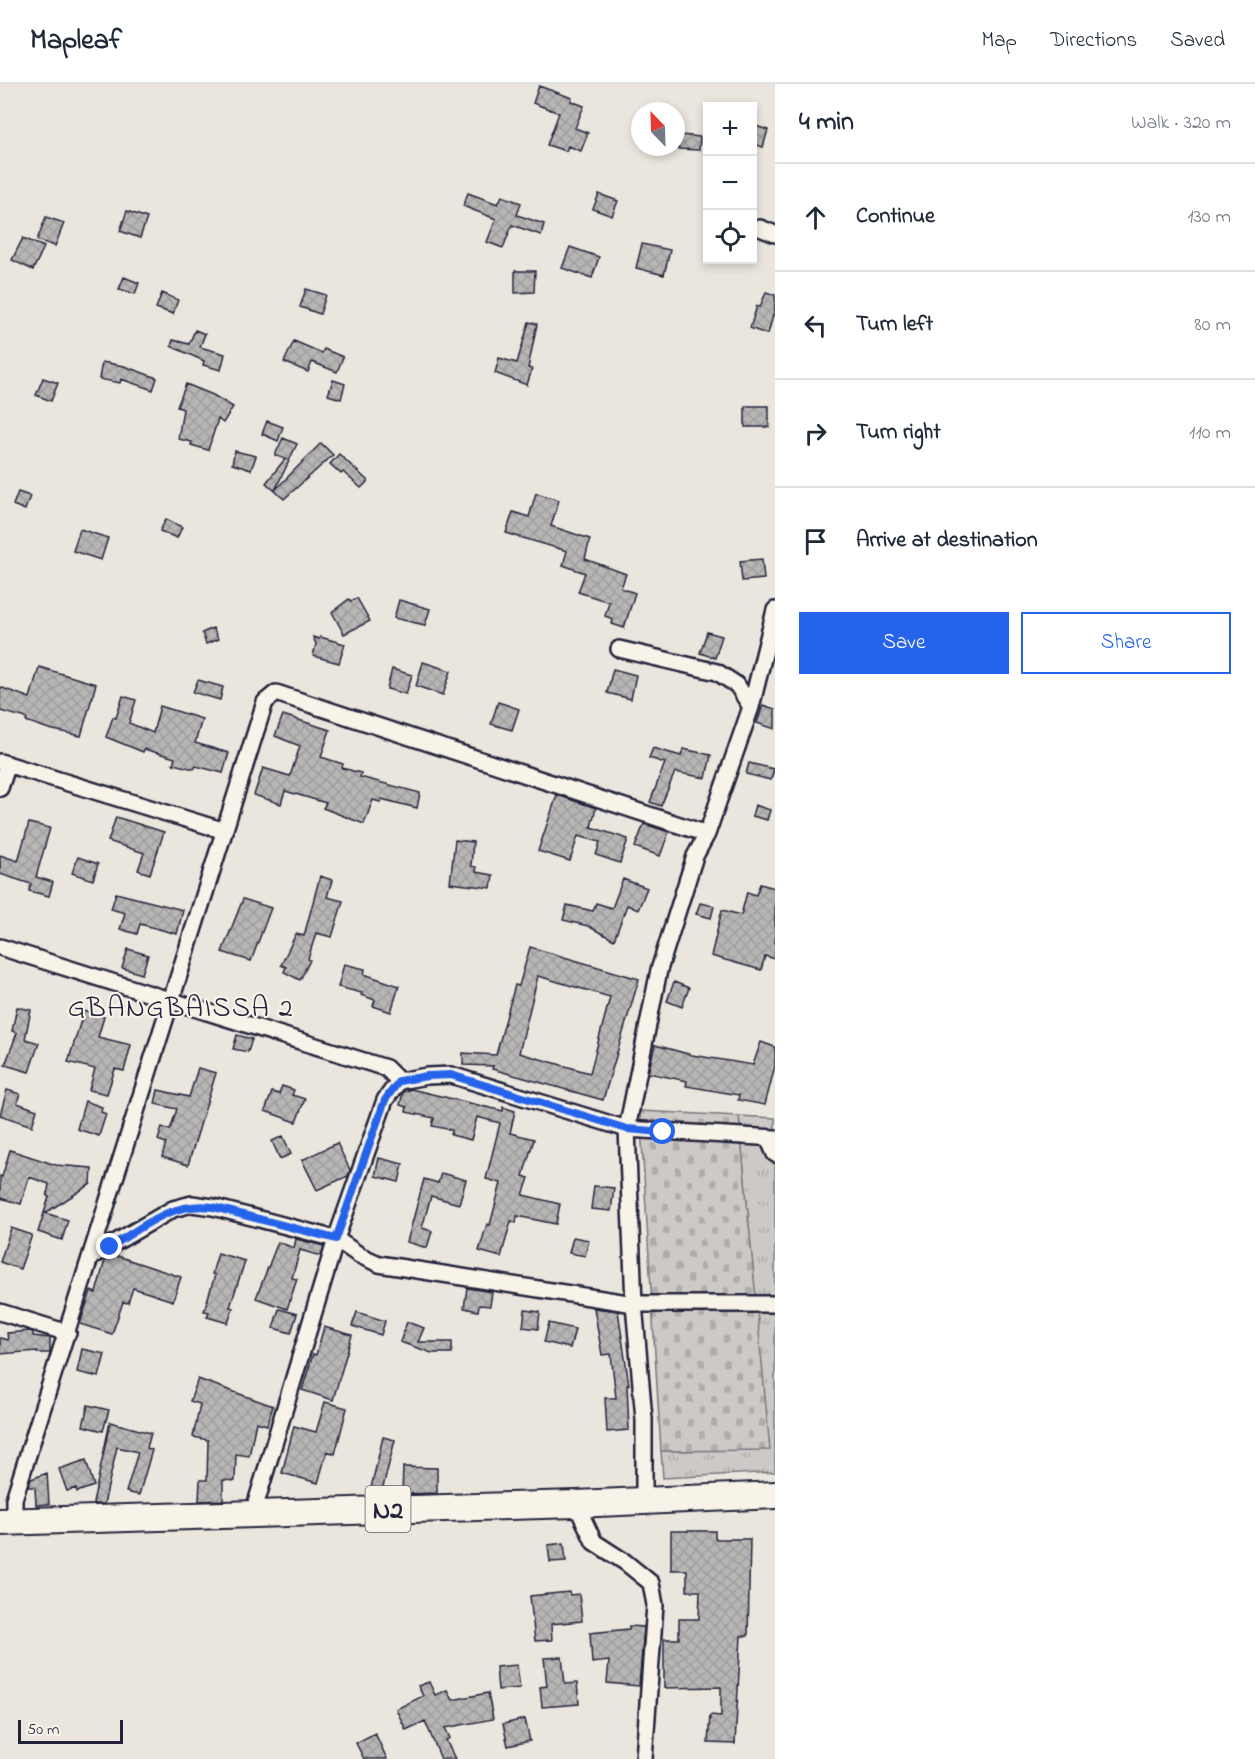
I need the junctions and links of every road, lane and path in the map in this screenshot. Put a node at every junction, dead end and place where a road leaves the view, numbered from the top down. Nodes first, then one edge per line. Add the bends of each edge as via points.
1 (760, 228) dead end
2 (775, 234) edge
3 (775, 610) edge
4 (619, 649) dead end
5 (751, 707) junction
6 (4, 763) edge
7 (0, 788) edge
8 (225, 831) junction
9 (706, 834) junction
10 (0, 947) edge
11 (171, 1002) junction
12 (399, 1081) junction
13 (627, 1129) junction
14 (771, 1138) edge
15 (775, 1154) edge
16 (336, 1239) junction
17 (92, 1256) junction
18 (634, 1304) junction
19 (775, 1304) edge
20 (0, 1312) edge
21 (68, 1333) junction
22 (775, 1495) edge
23 (644, 1500) junction
24 (576, 1504) junction
25 (253, 1512) junction
26 (7, 1522) edge
27 (644, 1759) edge

1 - 2 street
3 - 5 street
4 - 5 street via 717,672 736,685
5 - 9 street
6 - 7 street
6 - 8 street
8 - 9 street via 265,702 276,693
8 - 11 street
9 - 13 street via 695,856 658,970
10 - 11 street
11 - 12 street via 386,1068
11 - 17 street
12 - 13 street via 451,1075
12 - 16 street via 385,1100
13 - 14 street
13 - 18 street
14 - 15 street
16 - 17 street via 192,1204 173,1209
16 - 18 street via 379,1264
16 - 25 street
17 - 21 street
18 - 19 street
18 - 23 street via 644,1419
20 - 21 street
21 - 26 street
22 - 23 highway, N2
23 - 24 highway, N2
24 - 25 highway, N2
24 - 27 street via 594,1542 651,1583 656,1605
25 - 26 highway, N2

